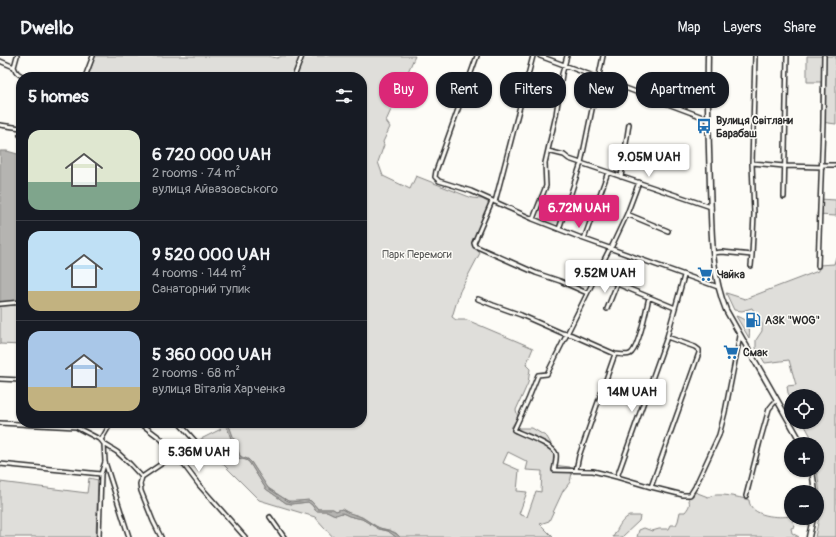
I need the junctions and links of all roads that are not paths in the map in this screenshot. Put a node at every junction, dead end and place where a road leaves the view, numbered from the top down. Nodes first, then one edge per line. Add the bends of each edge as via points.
1 (17, 56) edge
2 (93, 56) edge
3 (302, 56) edge
4 (477, 56) edge
5 (533, 56) edge
6 (540, 56) edge
7 (567, 56) edge
8 (603, 56) edge
9 (708, 56) edge
10 (755, 56) edge
11 (787, 56) edge
12 (824, 56) edge
13 (0, 61) edge
14 (565, 66) junction
15 (14, 67) junction
16 (16, 72) edge
17 (88, 72) edge
18 (296, 72) edge
19 (581, 72) edge
20 (600, 72) edge
21 (628, 90) edge
22 (593, 108) edge
23 (708, 119) junction
24 (629, 124) dead end
25 (0, 125) edge
26 (16, 127) edge
27 (548, 151) junction
28 (581, 163) junction
29 (752, 163) junction
30 (836, 165) edge
31 (784, 166) junction
32 (822, 166) junction
33 (608, 172) junction
34 (621, 177) junction
35 (639, 182) junction
36 (784, 197) dead end
37 (494, 202) junction
38 (711, 207) junction
39 (627, 214) junction
40 (534, 219) junction
41 (559, 229) junction
42 (668, 232) dead end
43 (584, 239) junction
44 (610, 248) junction
45 (713, 253) junction
46 (752, 254) junction
47 (751, 266) dead end
48 (818, 266) dead end
49 (596, 276) junction
50 (684, 276) junction
51 (616, 284) junction
52 (718, 287) junction
53 (587, 293) junction
54 (649, 298) junction
55 (478, 299) dead end
56 (16, 302) edge
57 (0, 304) edge
58 (675, 308) junction
59 (607, 309) dead end
60 (567, 334) junction
61 (740, 336) junction
62 (667, 337) junction
63 (614, 354) junction
64 (0, 379) edge
65 (16, 380) edge
66 (777, 400) junction
67 (0, 423) edge
68 (16, 424) edge
69 (78, 428) edge
70 (108, 428) edge
71 (147, 428) edge
72 (183, 428) edge
73 (798, 437) edge
74 (101, 440) junction
75 (104, 444) junction
76 (178, 457) junction
77 (105, 462) junction
78 (0, 464) edge
79 (576, 470) junction
80 (101, 474) junction
81 (617, 477) junction
82 (142, 478) junction
83 (651, 487) junction
84 (746, 496) dead end
85 (270, 518) dead end
86 (812, 525) edge
87 (99, 537) edge
88 (129, 537) edge
89 (161, 537) edge
90 (245, 537) edge
91 (284, 537) edge
92 (809, 537) edge

1 - 15 street
2 - 17 street
3 - 18 street
4 - 37 street via 435,177 438,181 472,191
5 - 37 street
6 - 14 street
7 - 14 street
8 - 20 street
9 - 23 main road
10 - 29 street
11 - 31 street
12 - 32 street
13 - 15 street
14 - 19 street
14 - 27 street
15 - 16 street
21 - 23 street
22 - 28 street
23 - 38 main road
24 - 34 street
25 - 26 street
27 - 28 street
27 - 40 street via 545,163 546,186
28 - 33 street
28 - 41 street
29 - 31 street
29 - 46 street
30 - 32 street
31 - 32 street
31 - 36 street
32 - 48 street
33 - 34 street
33 - 43 street
34 - 35 street
35 - 38 street
35 - 39 street
37 - 40 street
37 - 53 street via 474,243 475,246 536,274
38 - 45 main road
39 - 42 street
39 - 44 street
40 - 41 street
41 - 43 street
43 - 44 street
44 - 49 street
44 - 50 street
45 - 46 street
45 - 52 main road
46 - 47 street
49 - 51 street
49 - 53 street
50 - 52 street
50 - 58 street
51 - 54 street
51 - 59 street
52 - 61 main road via 726,310
53 - 60 street
54 - 58 street
54 - 63 street via 633,351 625,355
55 - 60 street
56 - 57 street
58 - 62 street
60 - 63 street
60 - 79 street via 547,374 538,375 514,430 546,444 554,451 554,470
61 - 66 main road
61 - 83 street via 719,435 695,487 690,495
62 - 81 street
62 - 83 street via 695,347 699,353
63 - 79 street
64 - 65 street
66 - 73 main road
66 - 84 street via 769,409
67 - 68 street
69 - 74 street
70 - 74 street
71 - 76 street
72 - 76 street via 197,443
74 - 75 street
75 - 77 street
75 - 82 street via 117,452
76 - 82 street via 170,458
76 - 90 street
77 - 80 street
77 - 88 street
78 - 80 street
79 - 81 street
80 - 87 street
81 - 83 street
82 - 89 street via 141,491
85 - 91 street
86 - 92 main road

